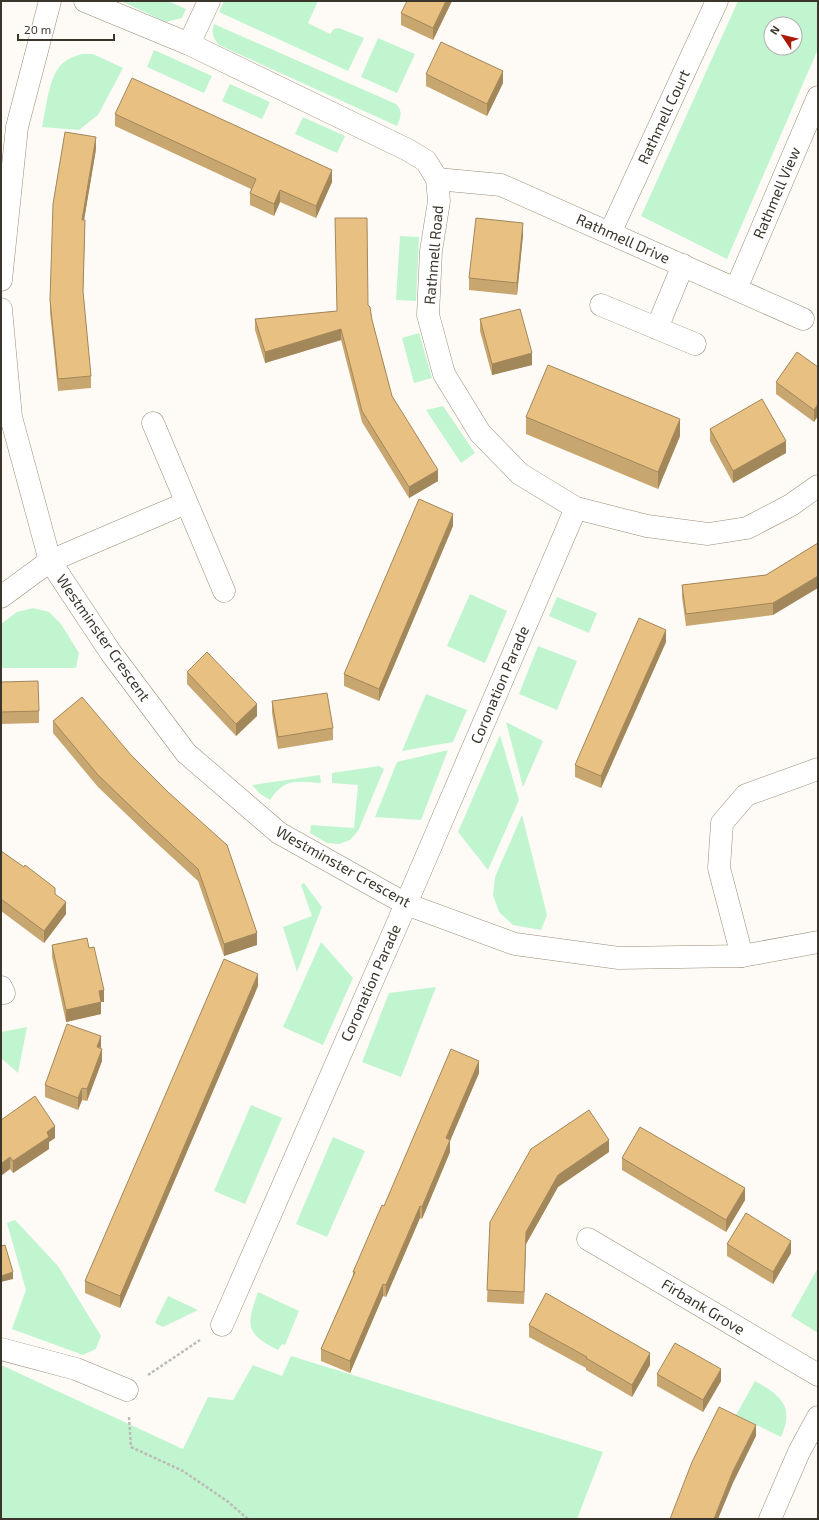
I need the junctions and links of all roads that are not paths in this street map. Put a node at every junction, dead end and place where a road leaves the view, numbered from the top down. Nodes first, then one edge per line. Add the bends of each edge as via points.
1 (50, 1) edge
2 (85, 1) edge
3 (209, 1) edge
4 (717, 1) edge
5 (189, 44) junction
6 (818, 97) edge
7 (437, 179) junction
8 (610, 233) junction
9 (683, 265) junction
10 (1, 280) edge
11 (736, 289) junction
12 (601, 304) dead end
13 (1, 309) edge
14 (803, 319) dead end
15 (657, 328) junction
16 (2, 335) edge
17 (696, 344) dead end
18 (153, 423) dead end
19 (818, 486) edge
20 (186, 503) junction
21 (576, 508) junction
22 (50, 561) junction
23 (224, 591) dead end
24 (1, 597) edge
25 (818, 769) edge
26 (406, 904) junction
27 (818, 942) edge
28 (742, 956) junction
29 (588, 1239) dead end
30 (222, 1324) road end
31 (1, 1349) edge
32 (818, 1375) edge
33 (127, 1390) road end
34 (818, 1417) edge
35 (770, 1519) edge

1 - 10 street via 17,127
2 - 5 street, Rathmell Road
3 - 5 street
4 - 8 street, Rathmell Court
5 - 7 street, Rathmell Road via 408,150 426,161
6 - 11 street, Rathmell View
7 - 8 street, Rathmell Drive via 501,185
7 - 21 street, Rathmell Road via 439,201 431,251 428,315 444,374 480,433 520,474
8 - 9 street, Rathmell Drive
9 - 11 street, Rathmell Drive
9 - 15 street
11 - 14 street, Rathmell Drive
12 - 15 street
13 - 16 street, Westminster Crescent
15 - 17 street
16 - 22 street, Westminster Crescent via 11,417
18 - 20 street
19 - 21 street, Rathmell Road via 791,505 747,528 708,534 647,526
20 - 22 street
20 - 23 street
21 - 26 street, Coronation Parade
22 - 24 street
22 - 26 street, Westminster Crescent via 110,653 186,753 279,833
25 - 28 street via 746,795 722,823 719,868
26 - 28 street, Westminster Crescent via 515,944 619,958
26 - 30 street, Coronation Parade
27 - 28 street, Westminster Crescent
29 - 32 street, Firbank Grove
31 - 33 street via 76,1369
34 - 35 street via 799,1452

